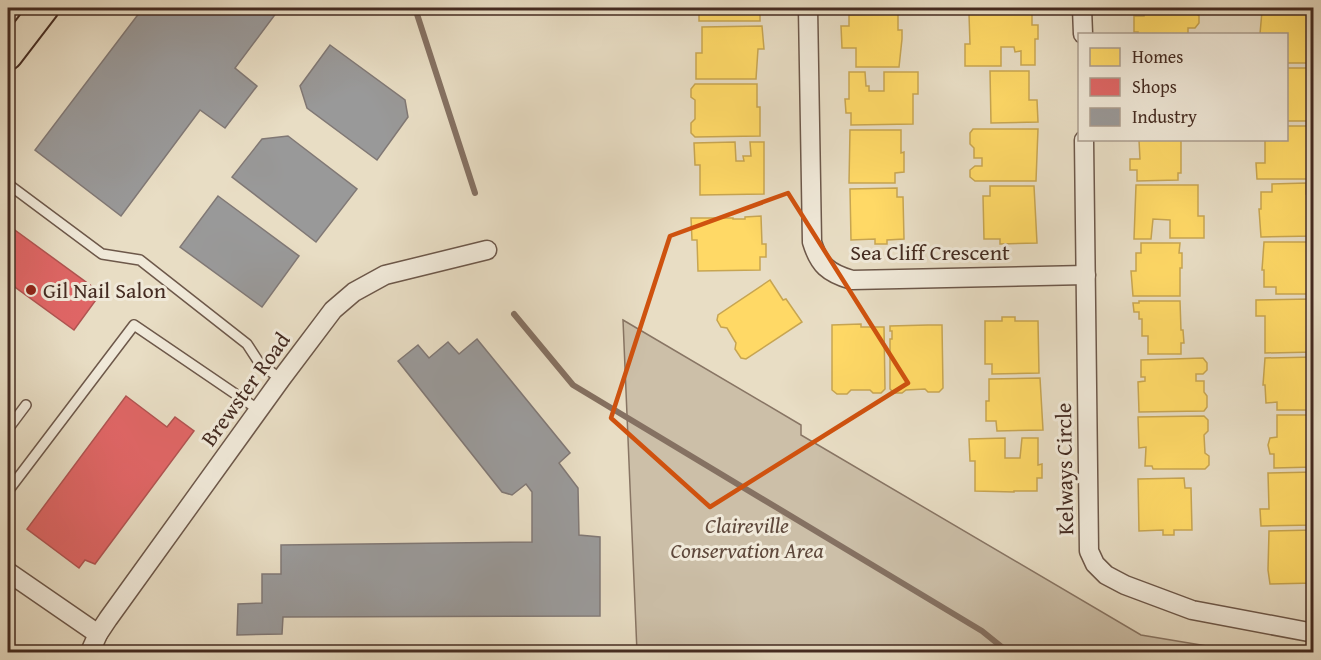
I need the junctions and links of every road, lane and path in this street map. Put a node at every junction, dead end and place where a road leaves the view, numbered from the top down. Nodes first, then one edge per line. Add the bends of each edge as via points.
1 (44, 8) edge
2 (808, 8) edge
3 (1082, 8) edge
4 (1083, 33) edge
5 (8, 55) edge
6 (1084, 141) edge
7 (8, 183) edge
8 (487, 250) dead end
9 (1086, 275) junction
10 (281, 379) junction
11 (26, 405) dead end
12 (259, 410) junction
13 (8, 429) edge
14 (8, 491) edge
15 (8, 572) edge
16 (1314, 633) edge
17 (98, 634) junction
18 (90, 652) edge

1 - 5 main road
2 - 9 street, Sea Cliff Crescent via 812,242 825,268 852,280
3 - 4 street
6 - 9 street, Kelways Circle
7 - 10 lane via 102,254 140,260 247,344 260,364
8 - 10 street, Brewster Road via 385,275 354,292 333,310
9 - 16 street, Kelways Circle via 1088,537 1095,564 1125,585 1192,610
10 - 12 street, Brewster Road
11 - 13 lane
12 - 14 lane via 134,325
12 - 17 street, Brewster Road
15 - 17 street
17 - 18 street, Brewster Road

